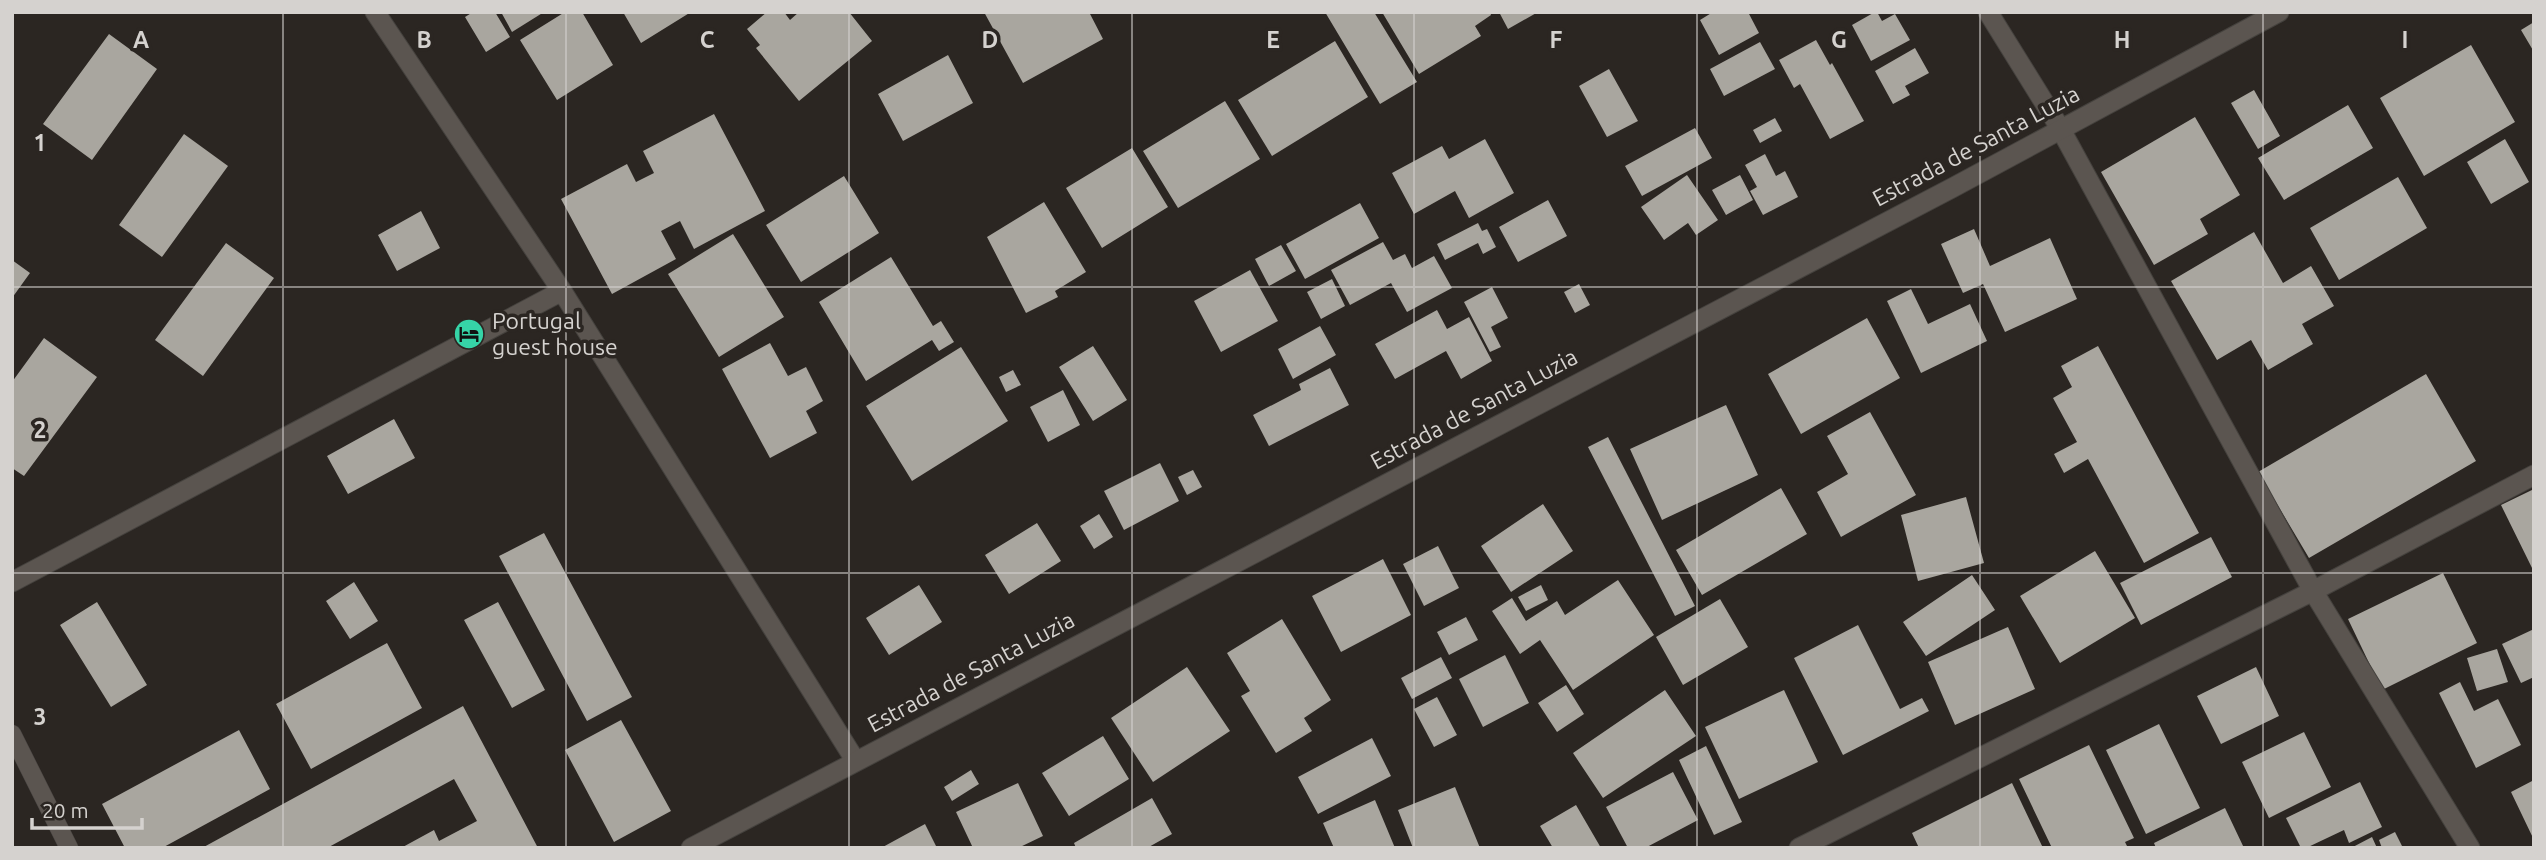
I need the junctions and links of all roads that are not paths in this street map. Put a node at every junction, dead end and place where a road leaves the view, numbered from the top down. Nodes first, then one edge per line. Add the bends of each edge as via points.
1 (375, 12) edge
2 (1988, 12) edge
3 (2279, 12) edge
4 (2060, 128) junction
5 (562, 291) junction
6 (2534, 475) edge
7 (12, 582) edge
8 (2312, 591) junction
9 (12, 734) edge
10 (855, 760) junction
11 (69, 848) edge
12 (691, 848) edge
13 (1799, 848) edge
14 (2470, 848) edge

1 - 5 street
2 - 4 street
3 - 4 street, Estrada de Santa Luzia
4 - 8 street
4 - 10 street, Estrada de Santa Luzia
5 - 7 street
5 - 10 street
6 - 8 street
8 - 13 street
8 - 14 street
9 - 11 lane
10 - 12 street, Estrada de Santa Luzia

